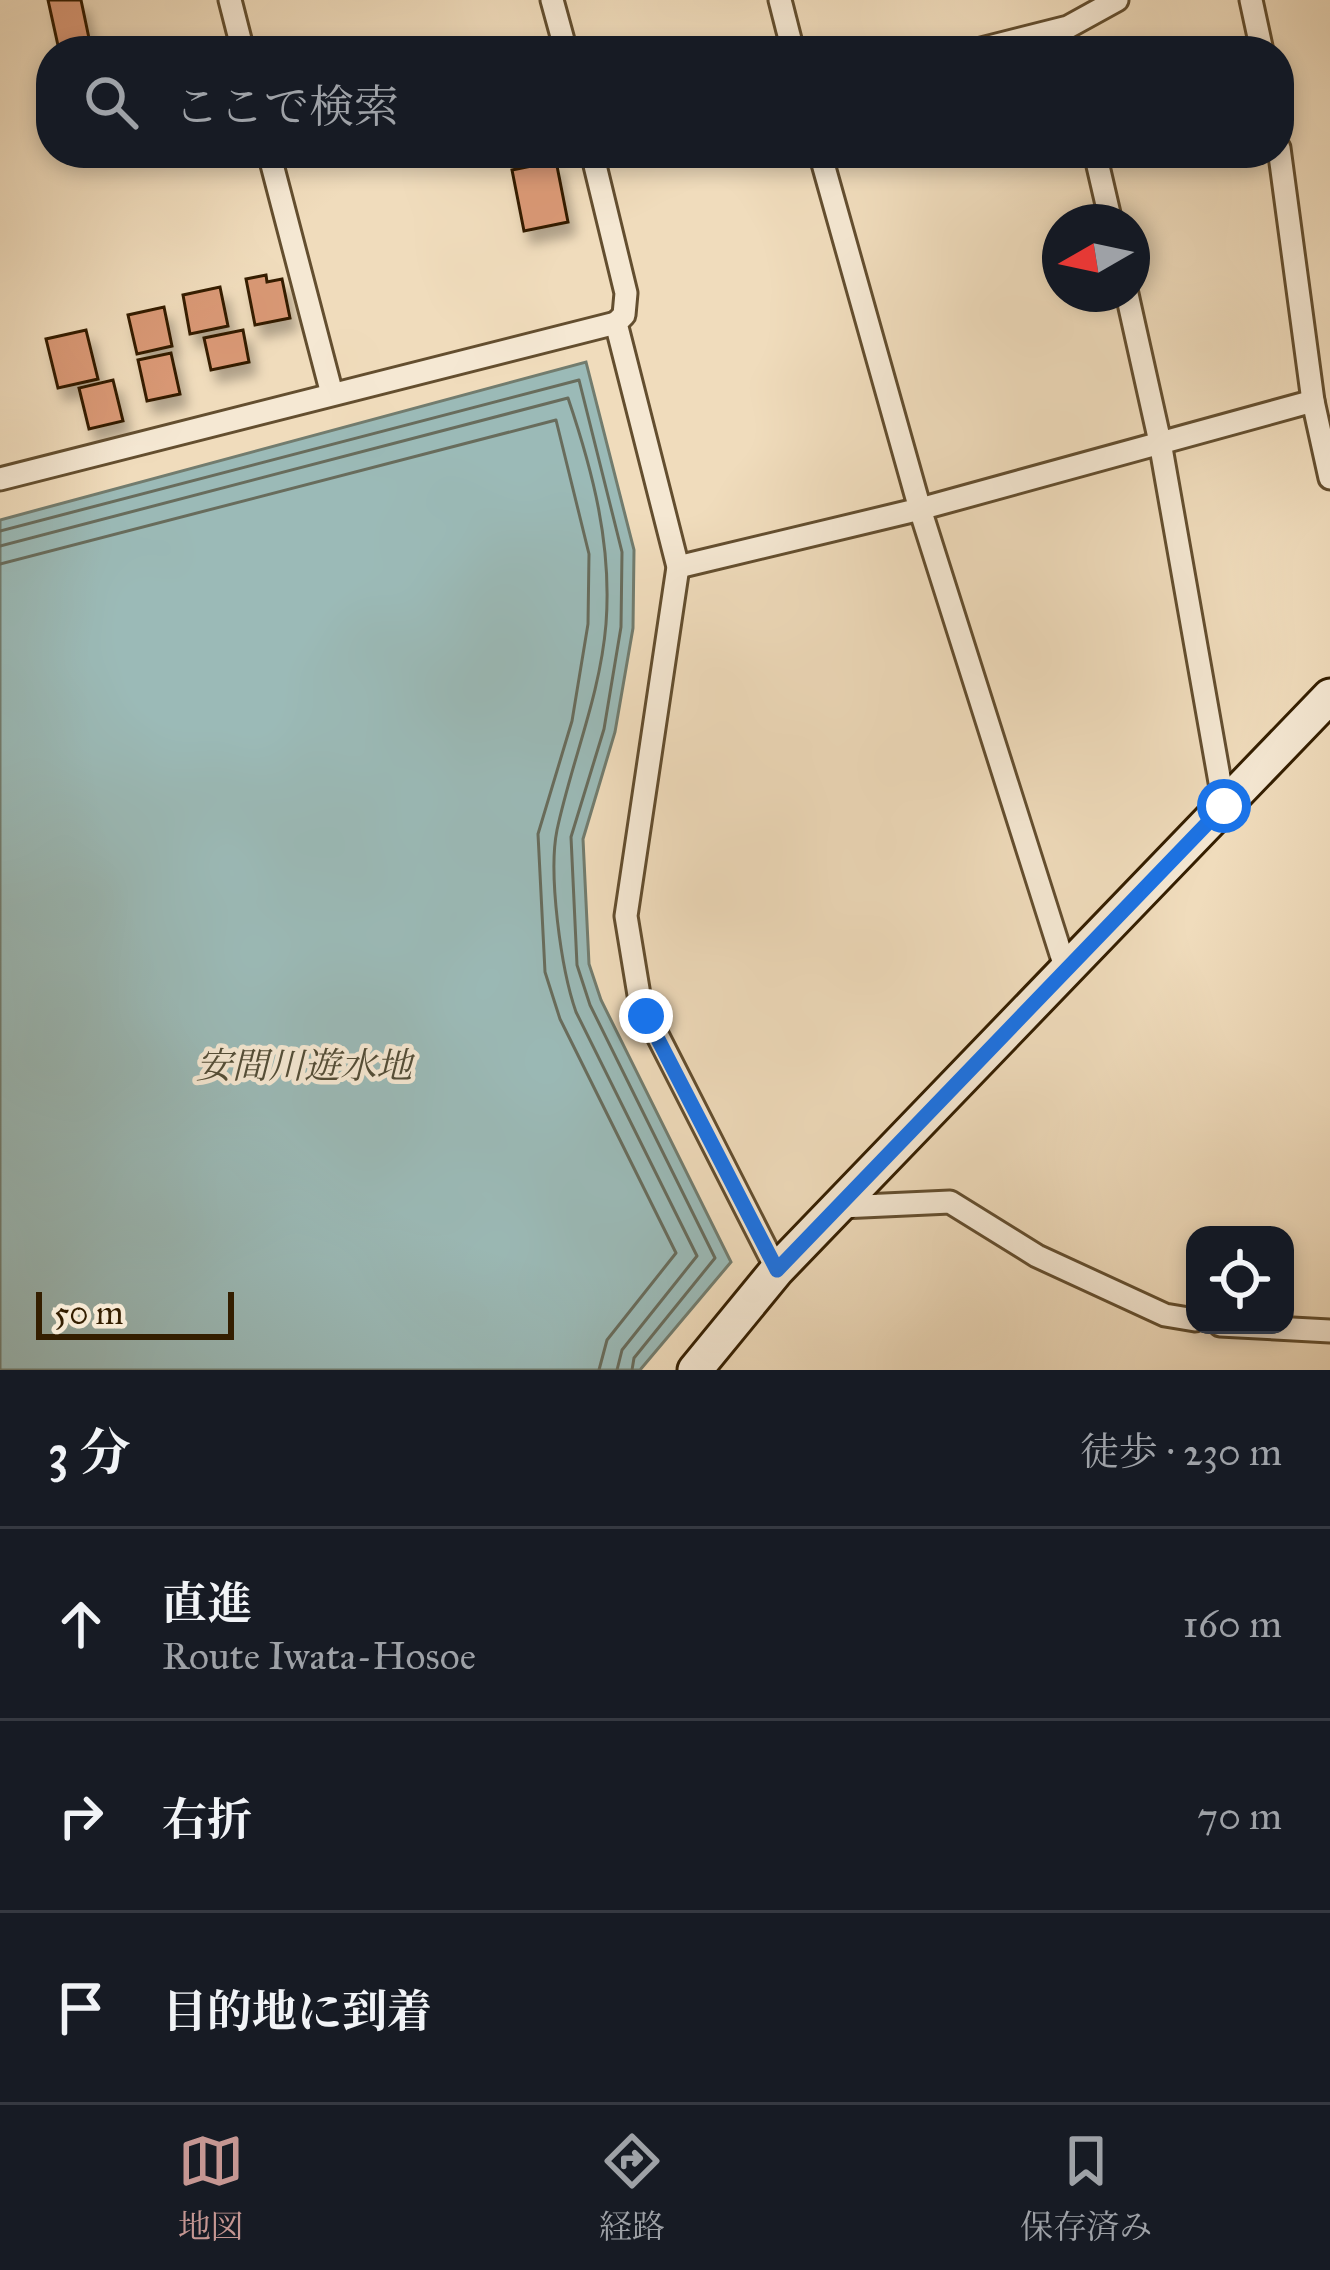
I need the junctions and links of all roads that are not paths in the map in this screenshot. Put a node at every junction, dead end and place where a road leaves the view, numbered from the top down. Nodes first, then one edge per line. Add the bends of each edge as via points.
1 (230, 0) edge
2 (552, 0) edge
3 (780, 0) edge
4 (1251, 0) edge
5 (1107, 2) edge
6 (1067, 27) junction
7 (239, 36) edge
8 (562, 36) edge
9 (789, 36) edge
10 (1032, 36) edge
11 (1069, 36) edge
12 (1259, 36) edge
13 (273, 168) edge
14 (596, 168) edge
15 (824, 168) edge
16 (1099, 168) edge
17 (1283, 168) edge
18 (1107, 204) edge
19 (1131, 312) edge
20 (616, 323) junction
21 (1318, 327) edge
22 (332, 394) junction
23 (1313, 401) junction
24 (1160, 442) junction
25 (1330, 478) edge
26 (0, 479) edge
27 (920, 508) junction
28 (678, 567) junction
29 (1330, 696) edge
30 (1224, 806) junction
31 (1066, 970) junction
32 (841, 1207) junction
33 (777, 1270) junction
34 (1186, 1318) edge
35 (1294, 1329) edge
36 (1330, 1331) edge
37 (695, 1370) edge

1 - 7 street
2 - 8 street
3 - 9 street
4 - 12 street
5 - 6 street
6 - 10 street
6 - 11 street
13 - 22 street
14 - 20 street via 626,293
15 - 27 street
16 - 18 street
17 - 21 street
19 - 24 street
20 - 22 street
20 - 28 street
21 - 23 street
22 - 26 street
23 - 24 street
23 - 25 street
24 - 27 street
24 - 30 street
27 - 28 street
27 - 31 street
28 - 33 street via 626,916 640,1001
29 - 30 main road
30 - 31 main road
31 - 32 main road
32 - 33 main road
32 - 34 street via 950,1202 1037,1256
33 - 37 main road
35 - 36 street

